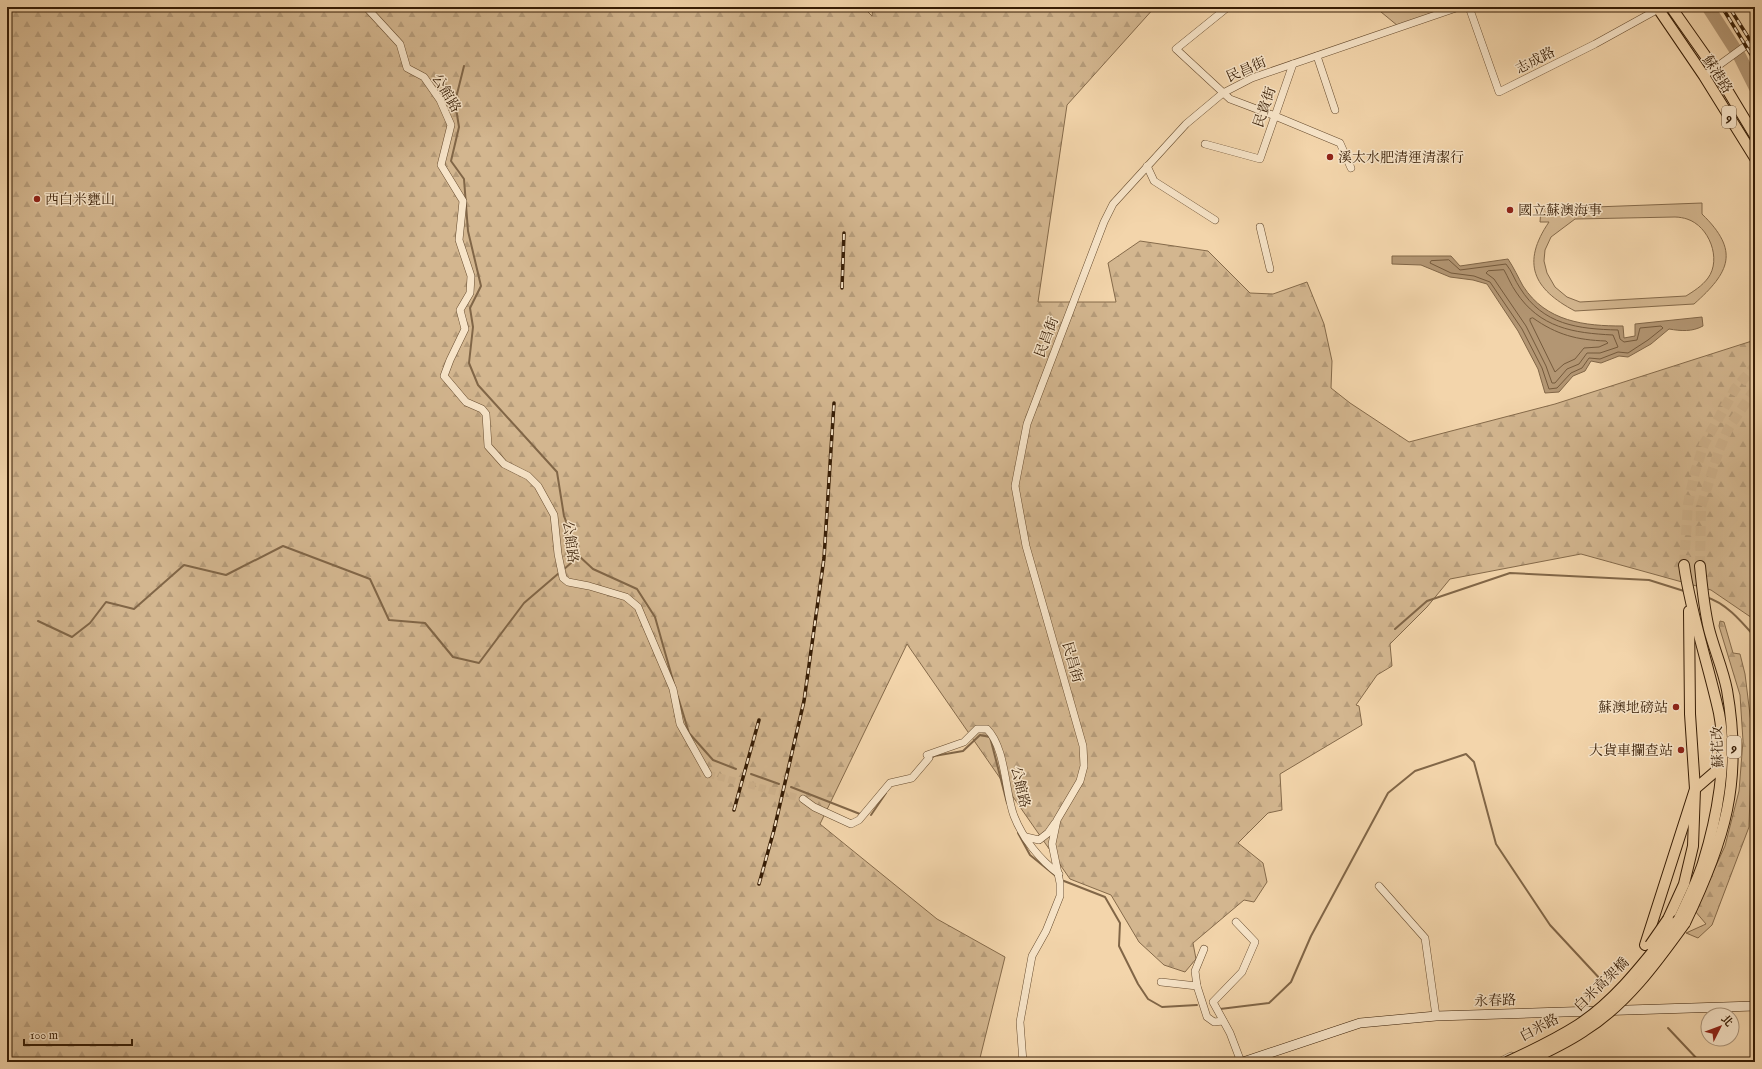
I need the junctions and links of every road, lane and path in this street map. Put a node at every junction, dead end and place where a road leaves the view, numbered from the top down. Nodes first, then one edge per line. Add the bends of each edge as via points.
1 (366, 7) edge
2 (1228, 7) edge
3 (1459, 7) edge
4 (1468, 7) edge
5 (1671, 7) edge
6 (1659, 8) edge
7 (1755, 39) edge
8 (1317, 56) junction
9 (1293, 64) junction
10 (1714, 68) junction
11 (1704, 76) junction
12 (1223, 93) junction
13 (1335, 110) dead end
14 (1275, 116) junction
15 (1755, 136) edge
16 (1205, 144) dead end
17 (1755, 158) edge
18 (1148, 166) junction
19 (1351, 168) dead end
20 (1215, 220) dead end
21 (1260, 227) dead end
22 (1270, 269) dead end
23 (1684, 565) tunnel mouth
24 (1700, 566) tunnel mouth
25 (1688, 597) junction
26 (1717, 770) junction
27 (708, 774) dead end
28 (1695, 789) junction
29 (803, 800) tunnel mouth
30 (1057, 820) junction
31 (1026, 837) junction
32 (1703, 864) junction
33 (1059, 874) junction
34 (1379, 886) dead end
35 (1682, 921) junction
36 (1236, 922) dead end
37 (1645, 945) dead end
38 (1204, 949) dead end
39 (1161, 982) dead end
40 (1197, 986) junction
41 (1755, 1006) edge
42 (1589, 1011) junction
43 (1436, 1016) junction
44 (1223, 1022) junction
45 (1569, 1030) junction
46 (1023, 1062) edge
47 (1242, 1062) edge
48 (1499, 1062) edge
49 (1508, 1062) edge
50 (1525, 1062) edge

1 - 27 street, 公館路 via 400,44 407,68 424,77 440,100 451,125 441,166 463,200 459,240 471,276 470,293 460,310 465,328 444,376 466,402 482,409 486,414 488,446 504,464 528,476 538,486 554,515 563,578 568,582 626,597 638,607 673,689 680,724
2 - 12 street via 1176,49
3 - 8 street, 民昌街
4 - 6 street, 志成路 via 1499,92 1595,44
5 - 10 main road, 蘇港路 / 9
6 - 11 main road, 蘇港路 / 9
7 - 10 street
8 - 9 street, 民昌街
8 - 13 street
9 - 12 street, 民昌街 via 1252,78
9 - 14 street, 民貴街
10 - 11 street
10 - 15 main road, 蘇港路 / 9
11 - 17 main road, 蘇港路 / 9
12 - 14 street via 1230,100
12 - 18 street, 民昌街 via 1186,124
14 - 16 street, 民貴街 via 1260,159
14 - 19 street via 1340,143
18 - 20 street via 1154,181
18 - 30 street, 民昌街 via 1114,204 1104,222 1027,424 1014,486 1026,546 1083,746 1084,766 1080,781
21 - 22 street
23 - 25 main road, 蘇花改 / 9
24 - 35 main road, 蘇花改 / 9 via 1709,628 1727,689 1734,747 1728,815 1720,842 1707,878
25 - 26 main road via 1711,693 1717,735
25 - 28 main road via 1690,714
25 - 32 main road, 蘇花改 / 9 via 1719,715 1721,748 1721,774 1715,820
26 - 28 main road
26 - 32 main road via 1713,816
28 - 37 main road
28 - 45 main road, bridge via 1693,846 1684,884 1668,919 1636,964
29 - 31 street, 公館路 via 851,824 860,820 890,783 912,778 929,758 927,755 964,742 977,729 987,729 1004,766 1014,816
30 - 31 street via 1048,833 1038,840
30 - 33 street, 民昌街 via 1052,844
31 - 33 street, 公館路 via 1027,842
32 - 35 main road, 蘇花改 / 9
33 - 46 street via 1060,896 1046,931 1032,956 1024,995 1020,1022
34 - 43 street via 1426,938
35 - 45 main road, 白米高架橋 / 9, bridge via 1614,995
35 - 50 main road, 白米高架橋 / 9, bridge via 1661,956 1615,1007 1585,1031
36 - 44 street via 1255,942 1242,972 1213,1002
38 - 40 street via 1195,971
39 - 40 street
40 - 44 street via 1207,1017 1214,1022
41 - 42 street, 永春路
42 - 43 street, 永春路
42 - 48 street, 白米路 via 1540,1042
43 - 47 street, 永春路 via 1360,1023
44 - 47 street via 1230,1032
45 - 49 main road, 白米高架橋 / 9, bridge

